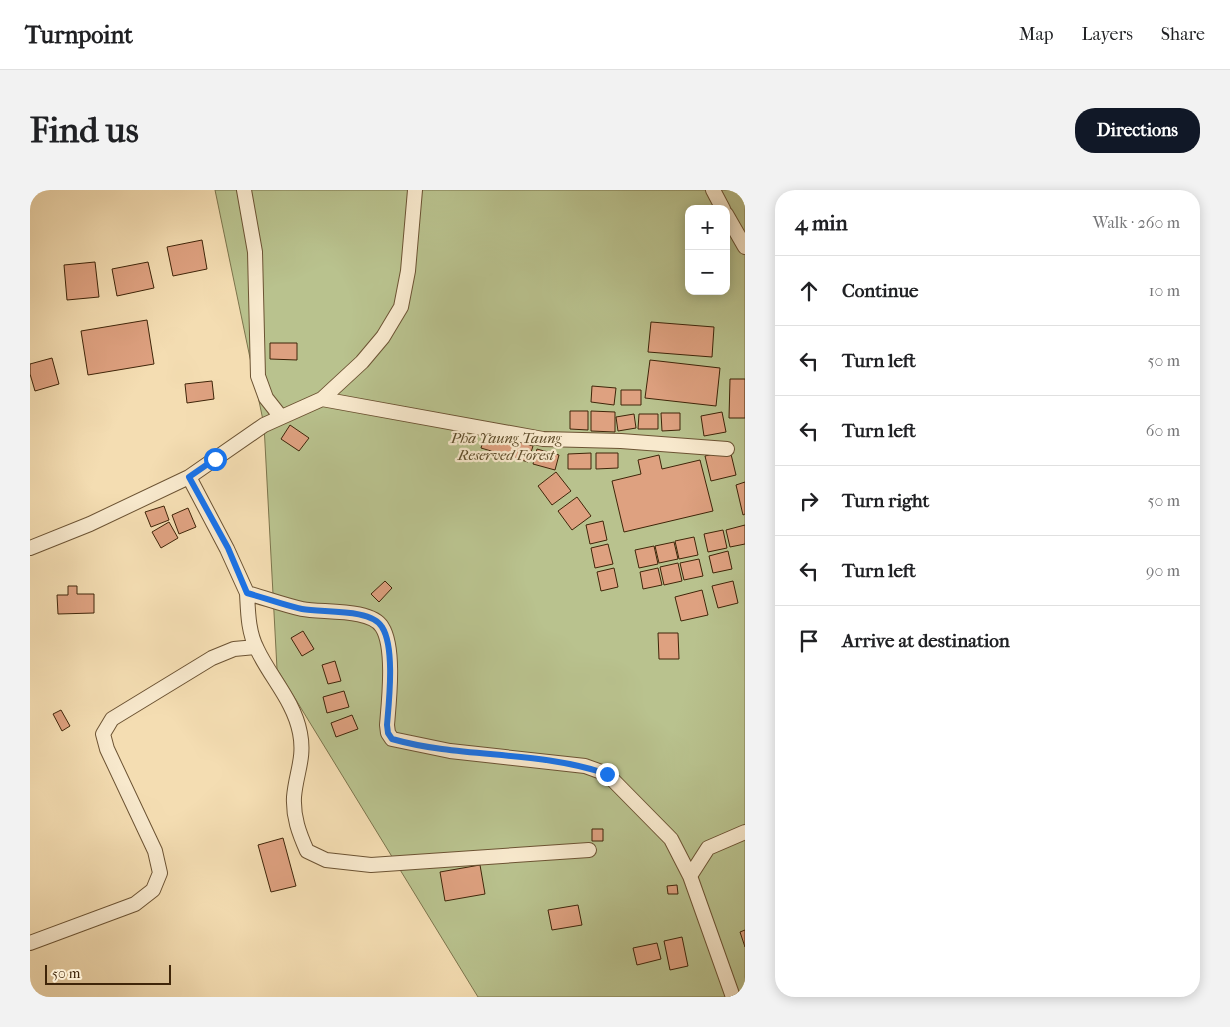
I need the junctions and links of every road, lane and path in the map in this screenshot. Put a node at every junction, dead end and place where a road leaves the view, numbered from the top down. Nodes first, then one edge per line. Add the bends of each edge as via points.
1 (244, 190) edge
2 (415, 190) edge
3 (713, 190) edge
4 (721, 205) edge
5 (730, 221) edge
6 (745, 247) edge
7 (322, 399) junction
8 (281, 418) junction
9 (726, 448) dead end
10 (189, 477) junction
11 (30, 548) edge
12 (247, 593) junction
13 (256, 648) junction
14 (745, 832) edge
15 (589, 850) dead end
16 (690, 876) junction
17 (30, 943) edge
18 (733, 997) edge

1 - 8 street via 255,252 258,376 266,398
2 - 7 street via 408,271 401,307 383,338
3 - 4 street
5 - 6 street
7 - 8 street
7 - 9 street via 543,439
8 - 10 street via 264,425
10 - 11 street via 90,524
10 - 12 street via 228,548
12 - 13 street
12 - 16 street via 304,609 344,612 378,621 386,634 389,659 387,725 392,739 450,751 585,766 607,774 671,839
13 - 15 street via 289,703 300,732 303,757 294,796 296,826 307,851 326,860 371,865
13 - 17 street via 234,650 212,658 112,719 103,734 106,749 155,851 160,873 153,890 135,904
14 - 16 street via 708,848
16 - 18 street

